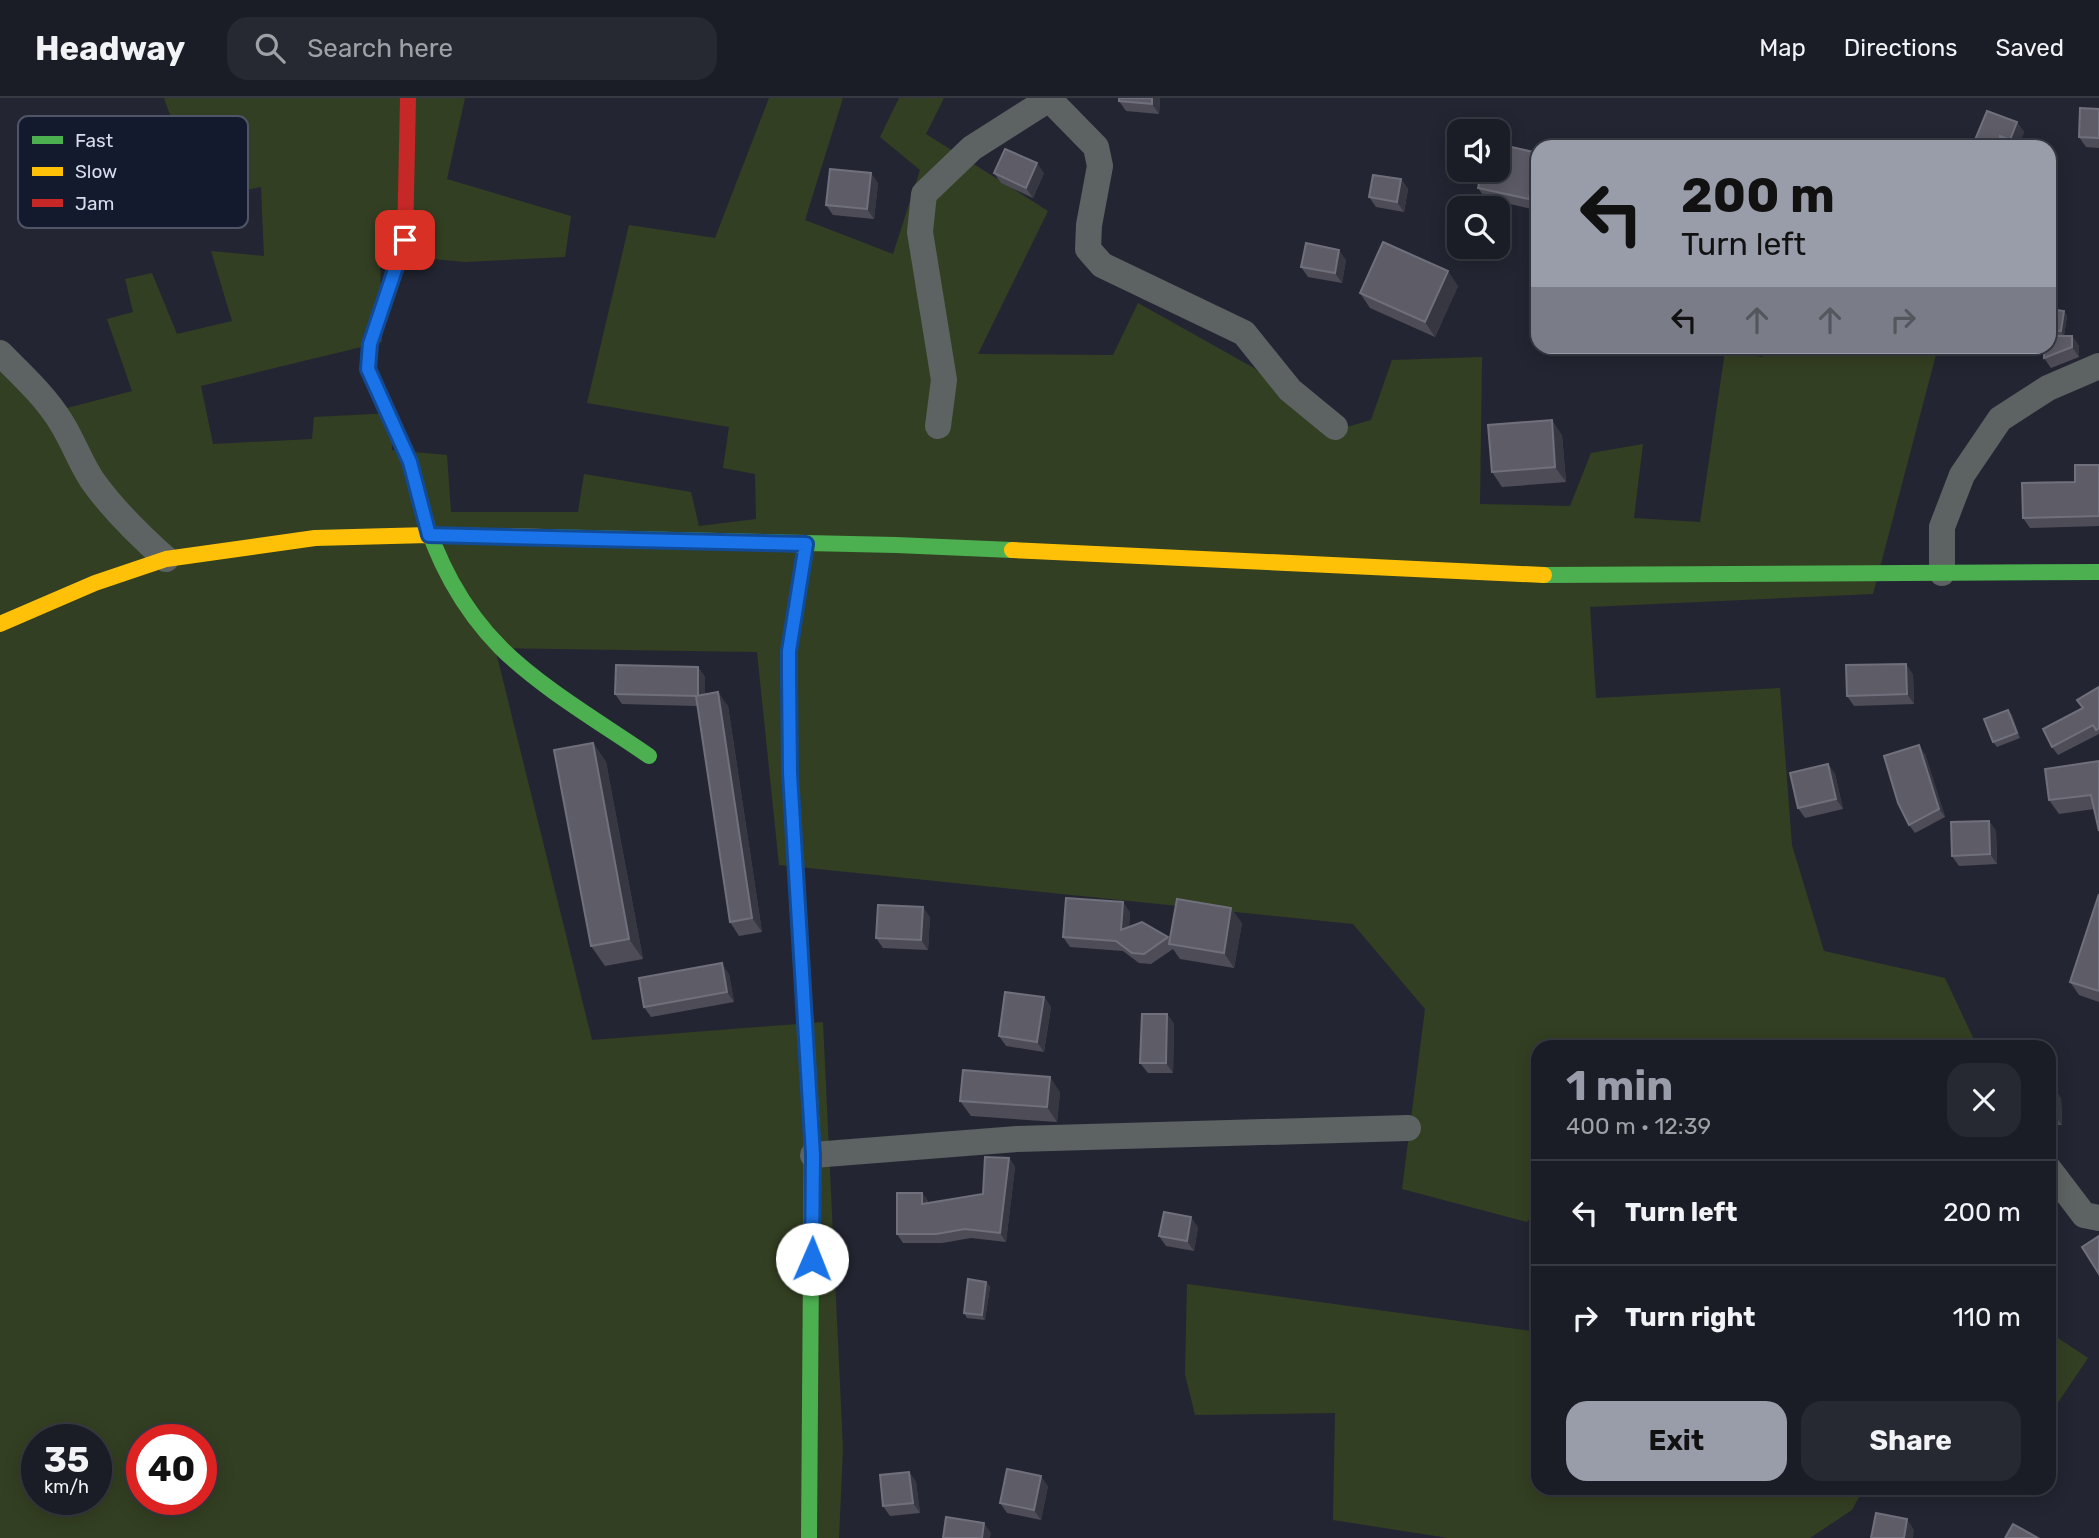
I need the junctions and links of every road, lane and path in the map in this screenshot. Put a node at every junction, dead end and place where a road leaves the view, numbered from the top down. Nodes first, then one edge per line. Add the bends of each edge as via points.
1 (408, 98) edge
2 (1049, 99) edge
3 (0, 353) edge
4 (2099, 366) edge
5 (938, 426) dead end
6 (1335, 427) dead end
7 (429, 535) junction
8 (806, 544) junction
9 (166, 559) junction
10 (2099, 572) edge
11 (1942, 573) junction
12 (0, 624) edge
13 (649, 757) dead end
14 (1408, 1128) dead end
15 (813, 1155) junction
16 (2056, 1180) edge
17 (2099, 1218) edge
18 (809, 1538) edge

1 - 7 main road via 405,240 370,344 368,369 410,462
2 - 5 street via 972,148 924,194 920,232 944,380
2 - 6 street via 1096,148 1100,166 1088,249 1102,265 1244,333 1290,390
3 - 9 street via 61,421 91,478 112,506
4 - 11 street via 2048,388 2000,419 1962,475 1942,527
7 - 8 main road
7 - 9 main road via 315,538
7 - 13 main road via 455,590 501,648
8 - 11 main road via 1532,575
8 - 15 main road via 789,651 789,732
9 - 12 main road via 95,583
10 - 11 main road
14 - 15 street via 1017,1139
15 - 18 main road
16 - 17 street via 2084,1215

